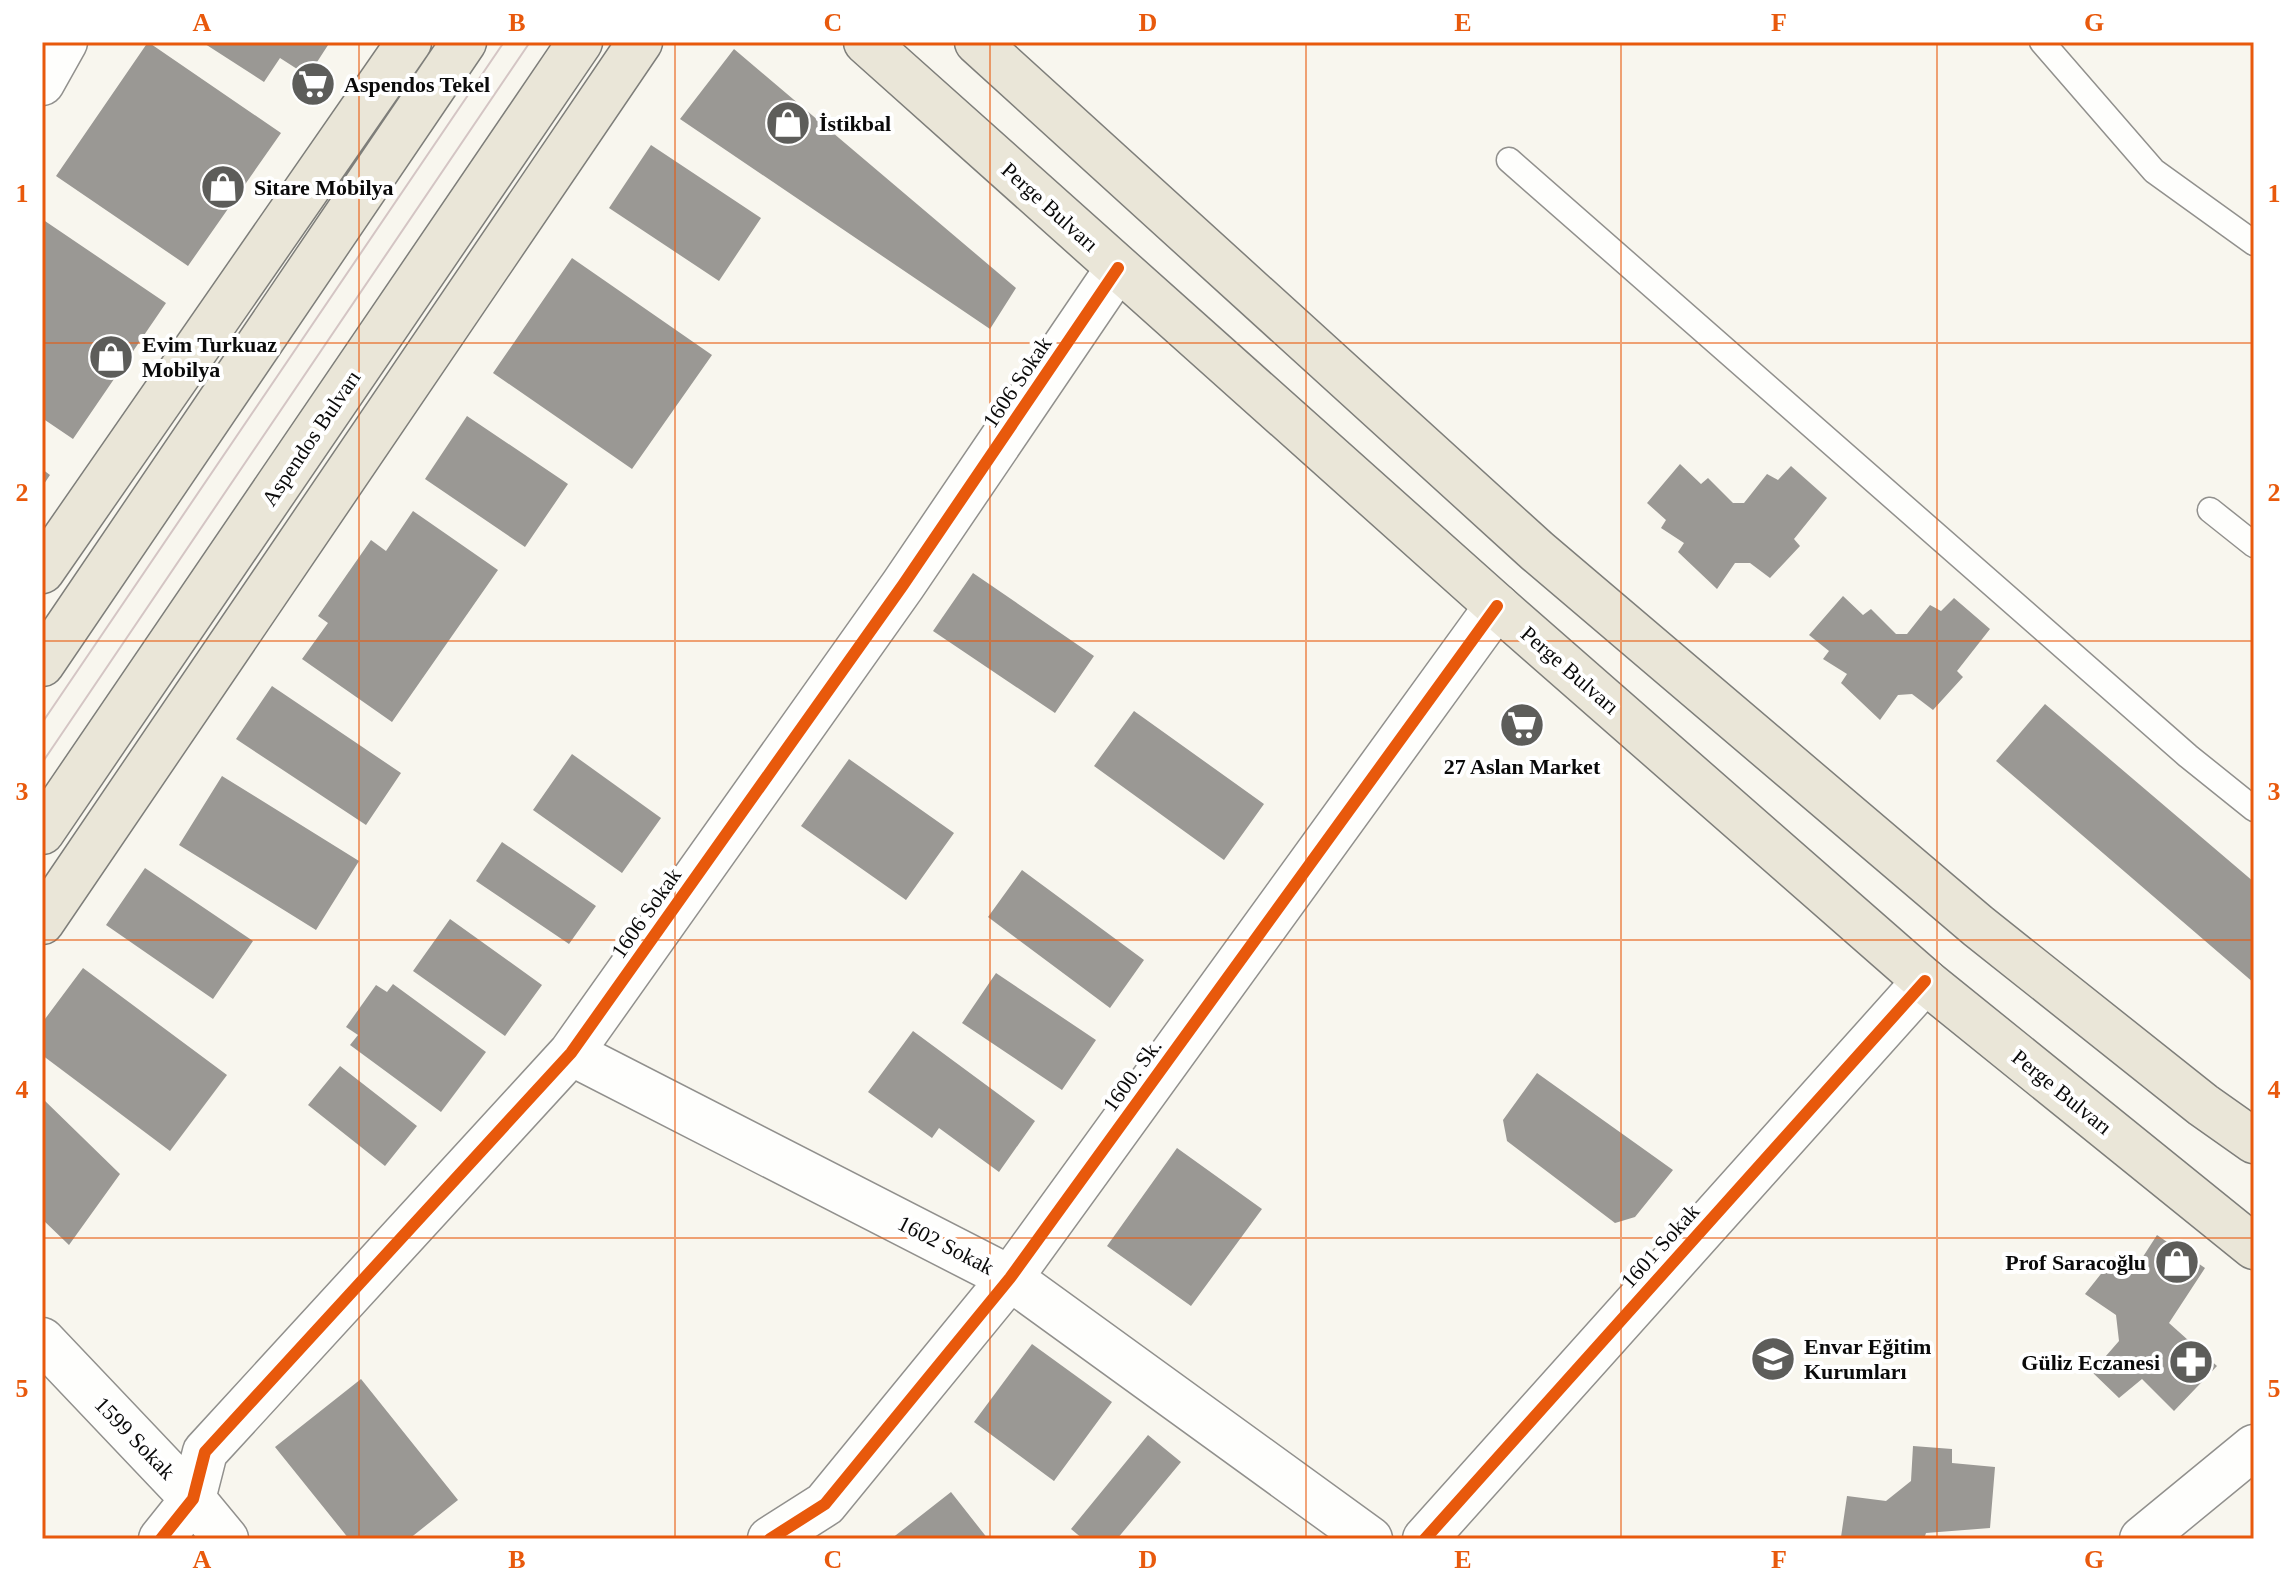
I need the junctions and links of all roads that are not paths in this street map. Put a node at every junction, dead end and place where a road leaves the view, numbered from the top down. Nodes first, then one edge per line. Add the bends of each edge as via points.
1 (65, 42) edge
2 (409, 42) edge
3 (464, 42) edge
4 (580, 42) edge
5 (640, 42) edge
6 (866, 42) edge
7 (977, 42) edge
8 (2042, 42) edge
9 (42, 83) edge
10 (1509, 160) dead end
11 (2254, 243) edge
12 (1118, 268) junction
13 (2210, 510) dead end
14 (2254, 545) edge
15 (42, 571) edge
16 (1497, 606) junction
17 (42, 664) edge
18 (2254, 809) edge
19 (42, 832) edge
20 (42, 922) edge
21 (1925, 981) junction
22 (571, 1053) junction
23 (2254, 1141) edge
24 (2254, 1247) edge
25 (1010, 1278) junction
26 (42, 1340) edge
27 (2254, 1447) edge
28 (193, 1499) junction
29 (161, 1539) edge
30 (226, 1539) edge
31 (770, 1539) edge
32 (1370, 1539) edge
33 (1425, 1539) edge
34 (2142, 1539) edge

1 - 9 street
2 - 15 main road
3 - 17 main road
4 - 19 main road, Aspendos Bulvarı
5 - 20 main road
6 - 12 main road, Perge Bulvarı
7 - 23 main road via 1549,562 1978,926
8 - 11 lane via 2154,171
10 - 18 lane
12 - 16 main road, Perge Bulvarı
12 - 22 street, 1606 Sokak via 903,585
13 - 14 lane
16 - 21 main road, Perge Bulvarı
16 - 25 street, 1600. Sk.
21 - 24 main road, Perge Bulvarı
21 - 33 street, 1601 Sokak
22 - 25 street, 1602 Sokak
22 - 28 street, 1606 Sokak via 205,1452
25 - 31 street, 1600. Sk. via 825,1504
25 - 32 street, 1602 Sokak
26 - 28 street, 1599 Sokak
27 - 34 street
28 - 29 street, 1606 Sokak
28 - 30 street, 1599 Sokak

